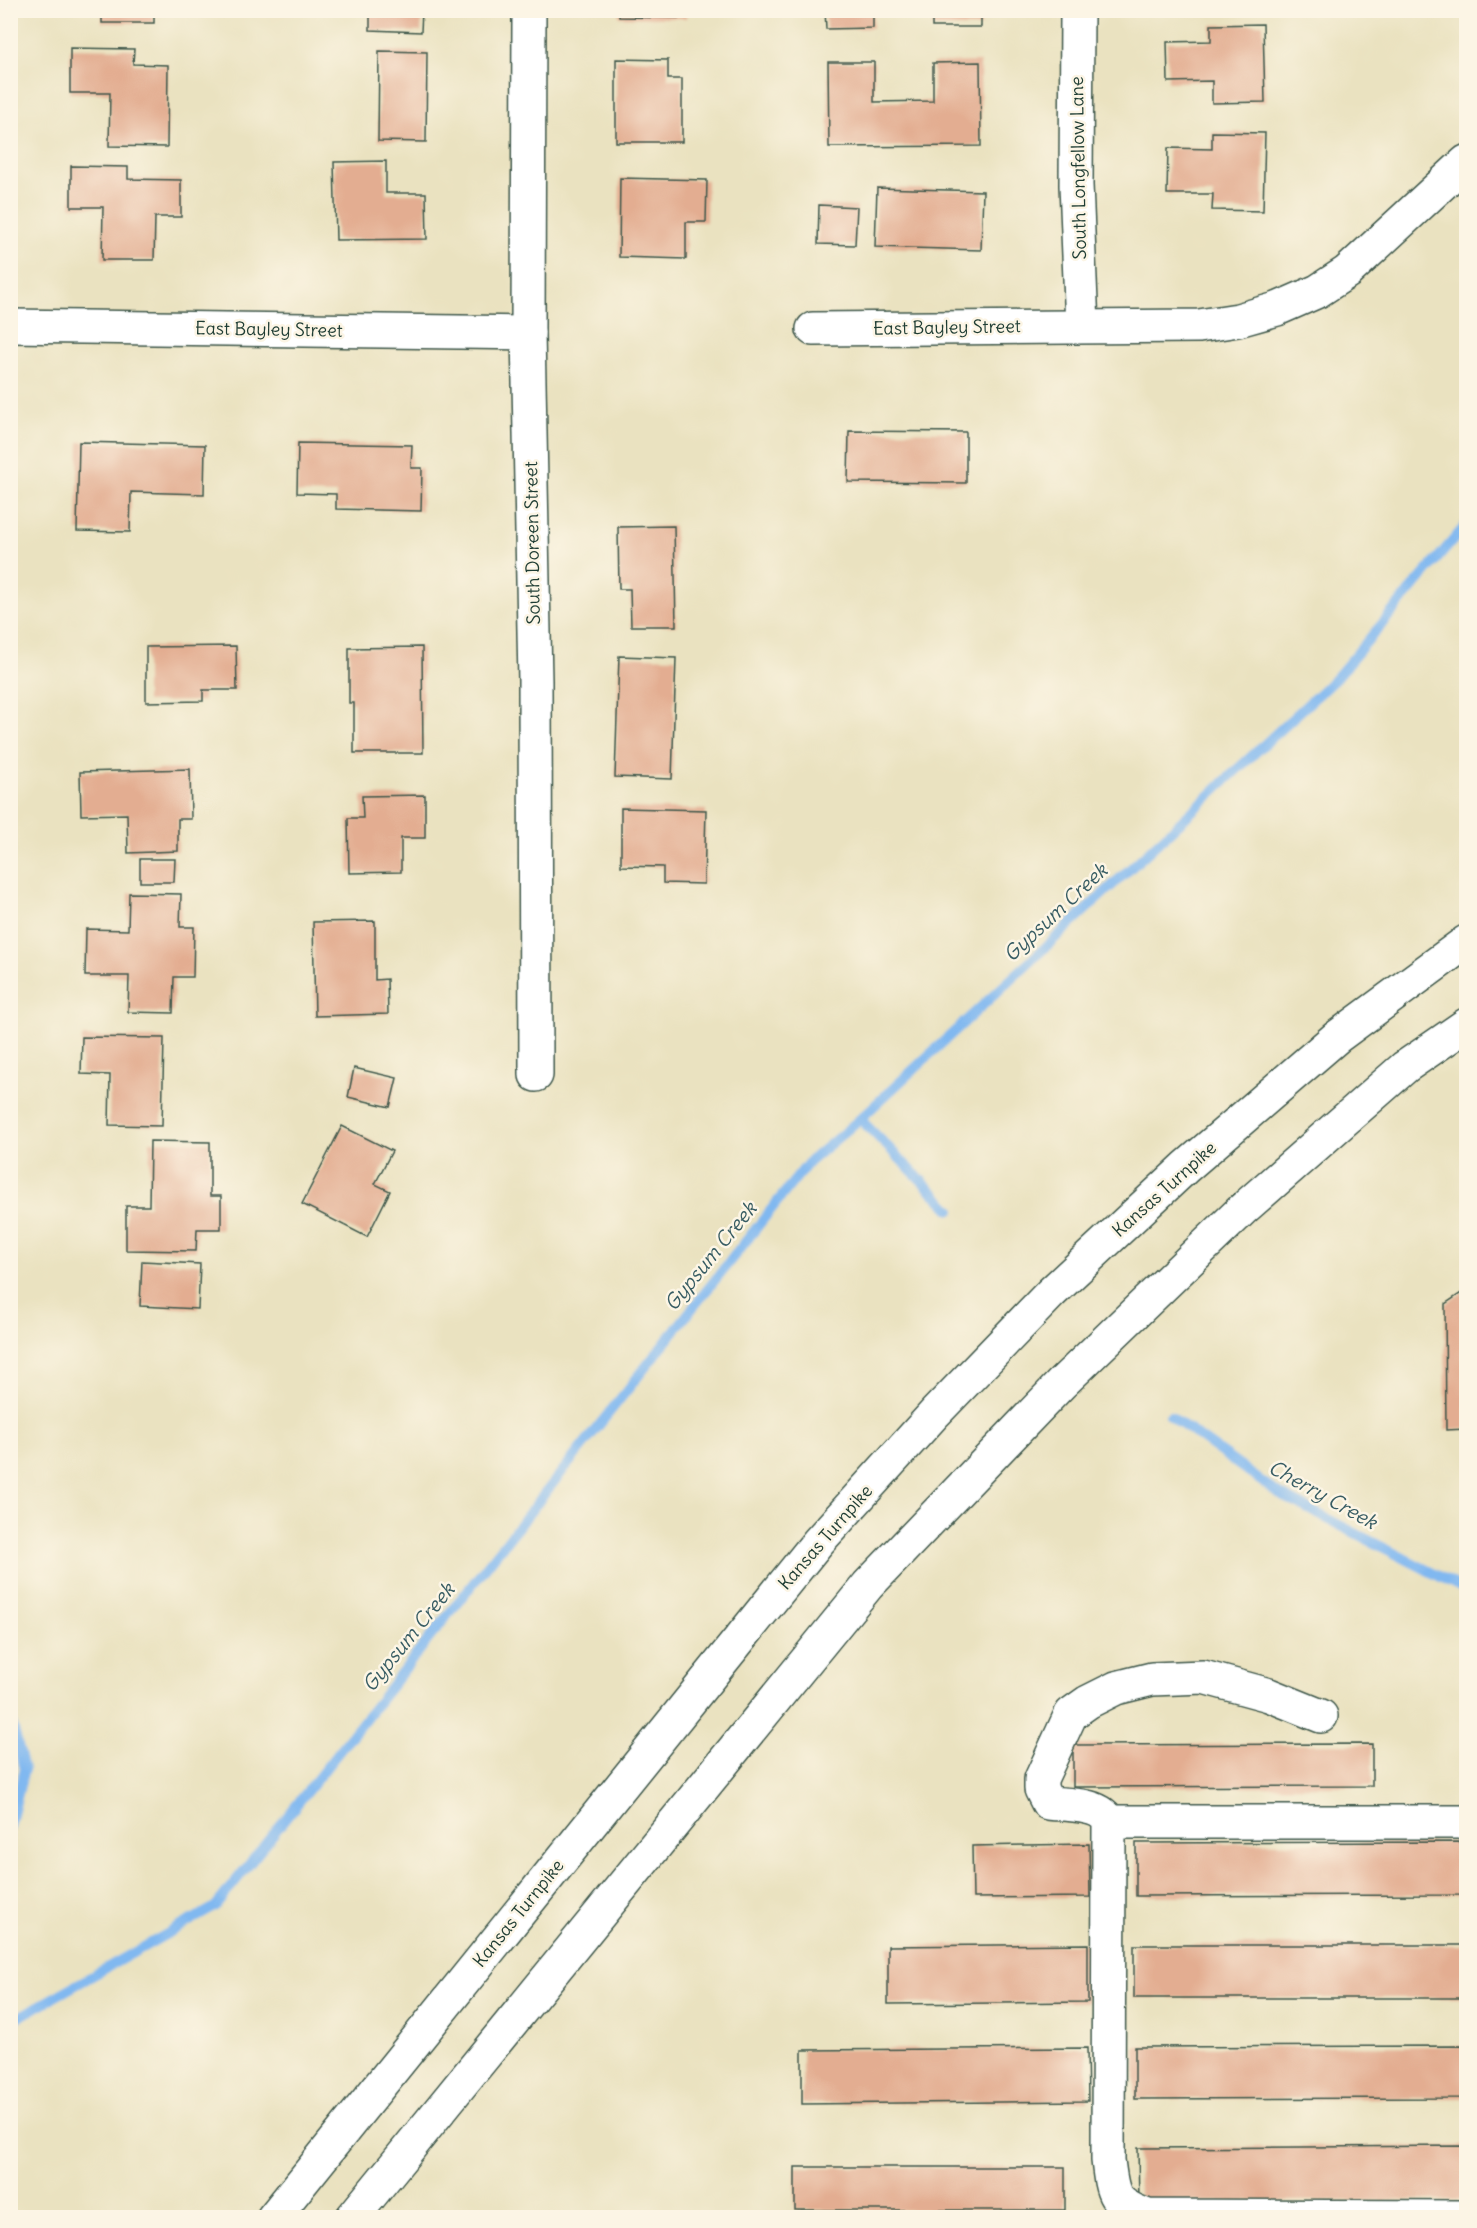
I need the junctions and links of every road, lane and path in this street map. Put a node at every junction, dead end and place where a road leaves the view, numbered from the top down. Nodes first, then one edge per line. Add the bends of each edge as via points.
1 (529, 10) edge
2 (1077, 10) edge
3 (1467, 162) edge
4 (10, 326) edge
5 (1082, 326) junction
6 (813, 329) dead end
7 (528, 333) junction
8 (1467, 942) edge
9 (1467, 1025) edge
10 (536, 1076) dead end
11 (1321, 1716) dead end
12 (1109, 1822) junction
13 (1467, 1822) edge
14 (273, 2217) edge
15 (352, 2217) edge
16 (1467, 2217) edge

1 - 7 main road, South Doreen Street
2 - 5 main road, South Longfellow Lane via 1076,185
3 - 5 main road, East Bayley Street via 1347,272 1318,291 1277,309 1198,326
4 - 7 main road, East Bayley Street
5 - 6 main road, East Bayley Street
7 - 10 main road, South Doreen Street via 535,681
8 - 14 main road, Kansas Turnpike via 1337,1037 1186,1167 1051,1293 935,1413 818,1542
9 - 15 main road via 1405,1067 1243,1209 1061,1384 868,1585
11 - 12 main road via 1269,1695 1203,1677 1152,1679 1116,1688 1088,1702 1071,1714 1041,1779 1041,1789 1048,1803 1095,1809 1106,1815
12 - 13 main road
12 - 16 main road via 1108,2160 1112,2191 1128,2209 1148,2216

